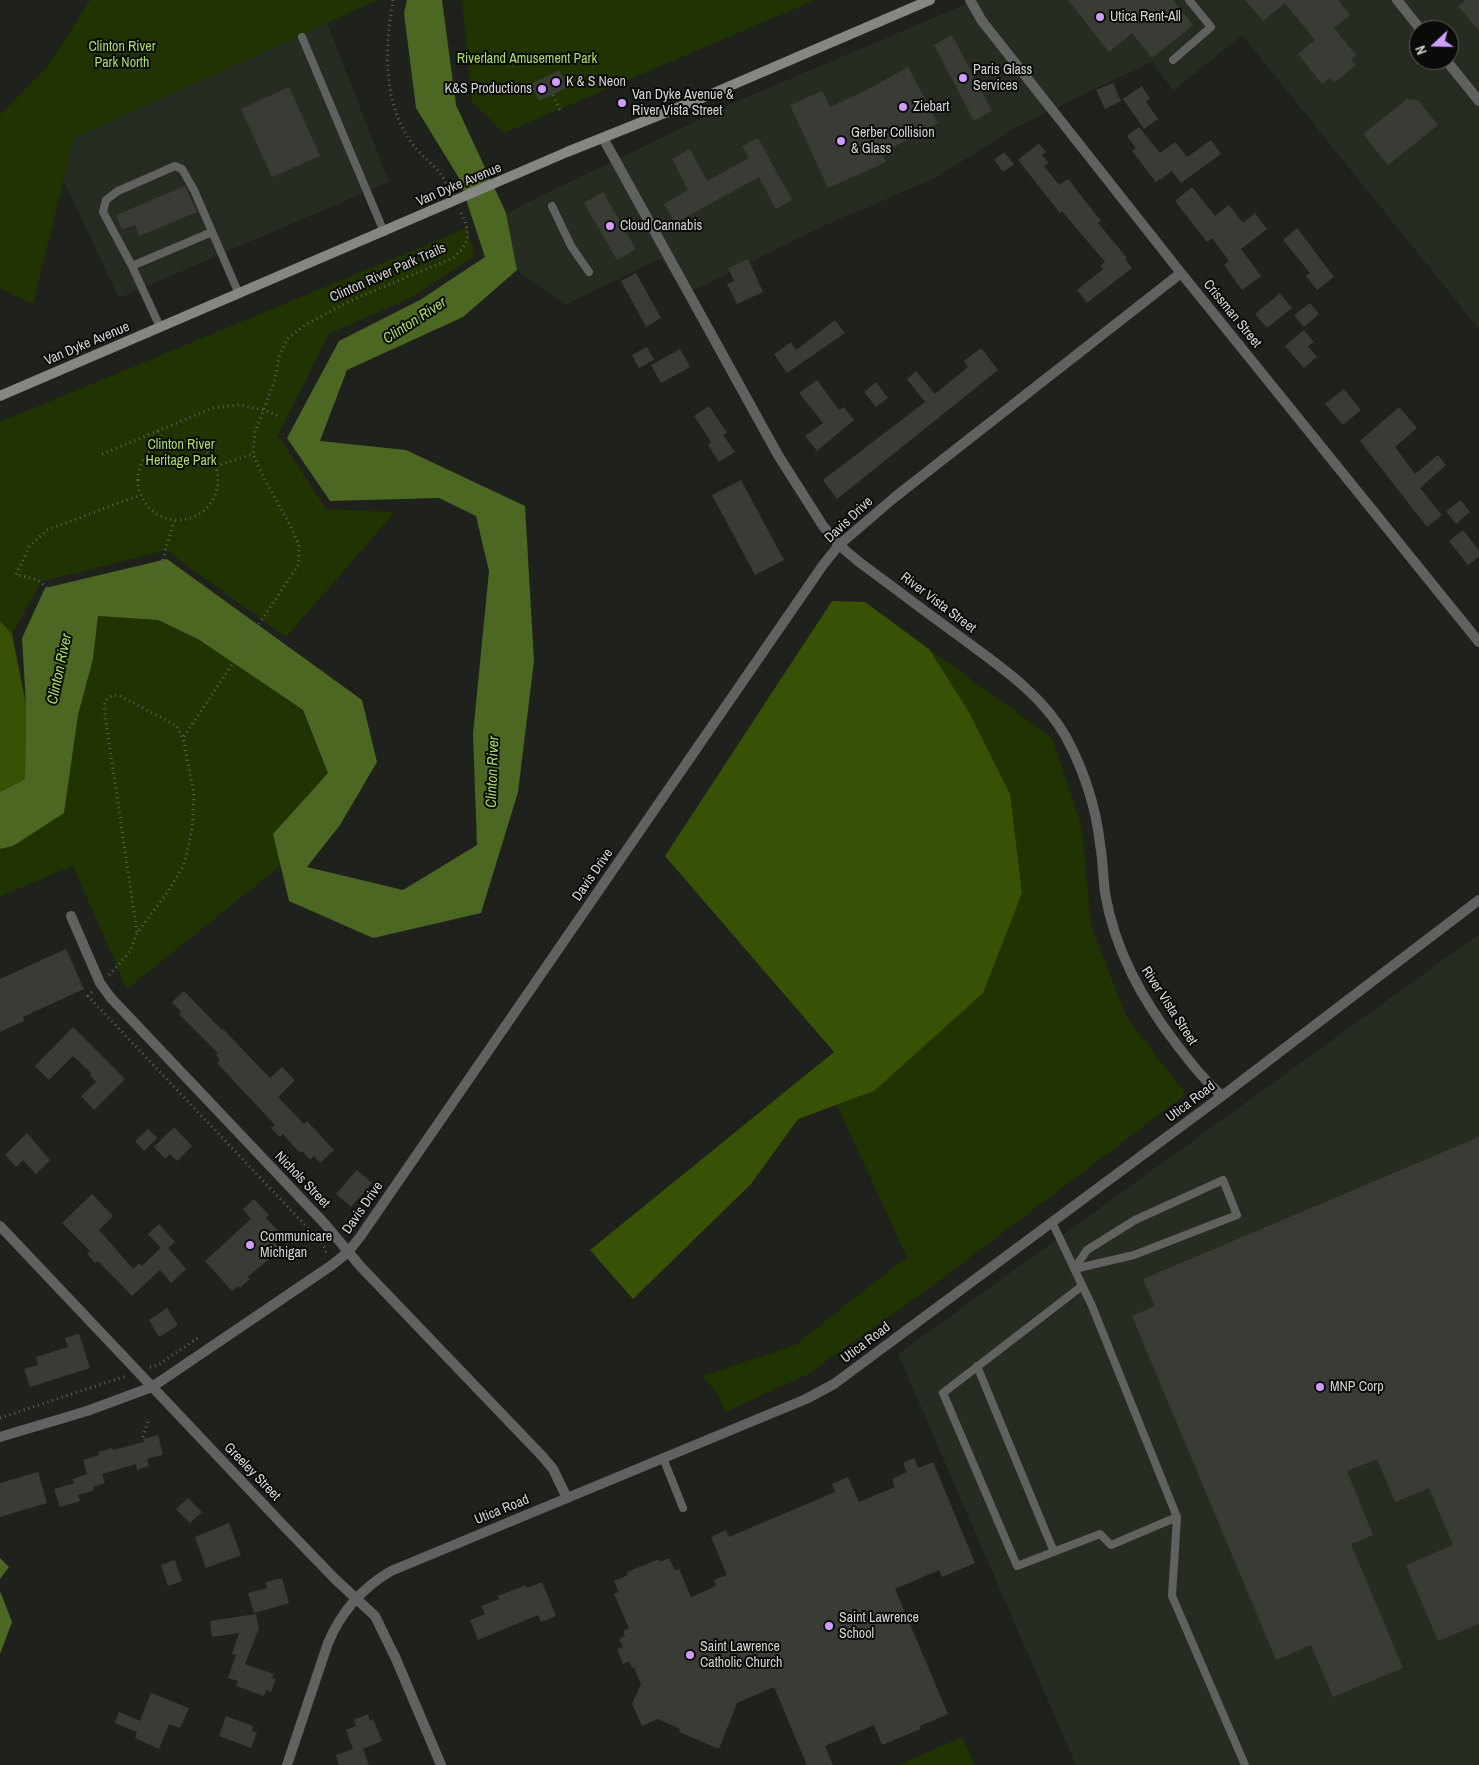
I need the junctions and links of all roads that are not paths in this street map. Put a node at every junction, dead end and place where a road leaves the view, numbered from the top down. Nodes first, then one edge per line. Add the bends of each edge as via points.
1 (930, 0) edge
2 (970, 0) edge
3 (1189, 0) edge
4 (1397, 0) edge
5 (1413, 20) edge
6 (302, 36) dead end
7 (1173, 60) dead end
8 (1454, 70) edge
9 (1479, 101) edge
10 (602, 138) junction
11 (552, 206) dead end
12 (212, 232) junction
13 (384, 232) junction
14 (132, 266) junction
15 (588, 272) dead end
16 (1181, 273) junction
17 (239, 294) junction
18 (160, 327) junction
19 (0, 396) edge
20 (839, 545) junction
21 (1479, 642) edge
22 (1479, 900) edge
23 (71, 916) dead end
24 (1222, 1096) junction
25 (1052, 1222) junction
26 (0, 1226) edge
27 (348, 1252) junction
28 (1074, 1269) junction
29 (1082, 1286) junction
30 (977, 1366) junction
31 (152, 1386) junction
32 (0, 1437) edge
33 (663, 1458) junction
34 (567, 1498) junction
35 (683, 1508) dead end
36 (1177, 1517) junction
37 (1054, 1552) junction
38 (356, 1598) junction
39 (287, 1765) edge
40 (441, 1765) edge
41 (1244, 1765) edge

1 - 10 main road, Van Dyke Avenue
2 - 16 street, Crissman Street via 982,21
3 - 7 lane via 1211,27
4 - 5 street
6 - 13 lane
8 - 9 street
10 - 13 main road, Van Dyke Avenue
10 - 20 street, River Vista Street via 769,440
11 - 15 lane
12 - 14 lane
12 - 14 lane via 182,168 175,166 118,190 106,200 103,212
12 - 17 lane
13 - 17 main road, Van Dyke Avenue
14 - 18 lane
16 - 20 street, Davis Drive via 895,496
16 - 21 street, Crissman Street
17 - 18 main road, Van Dyke Avenue
18 - 19 main road, Van Dyke Avenue
20 - 24 street, River Vista Street via 1005,670 1052,717 1065,736 1085,779 1100,842 1105,892 1115,936 1126,963 1136,985 1164,1027 1204,1080
20 - 27 street, Davis Drive
22 - 24 street, Utica Road
23 - 27 street, Nichols Street via 105,991
24 - 25 street, Utica Road
25 - 28 lane
25 - 33 street, Utica Road via 821,1392
26 - 31 street, Greeley Street
27 - 31 street, Davis Drive via 332,1266
27 - 34 street, Nichols Street via 543,1457 556,1474
28 - 28 lane via 1134,1255 1237,1215 1223,1180 1136,1220 1087,1250
28 - 29 lane
29 - 30 lane
29 - 36 lane
30 - 37 lane
30 - 37 lane via 943,1393 1017,1566
31 - 32 street, Davis Drive via 87,1411
31 - 38 street, Greeley Street
33 - 34 street, Utica Road
33 - 35 lane
34 - 38 street, Utica Road via 392,1571
36 - 37 lane via 1112,1545 1100,1534
36 - 41 lane via 1172,1596
38 - 39 street, Utica Road via 328,1643
38 - 40 street, Greeley Street via 378,1621

